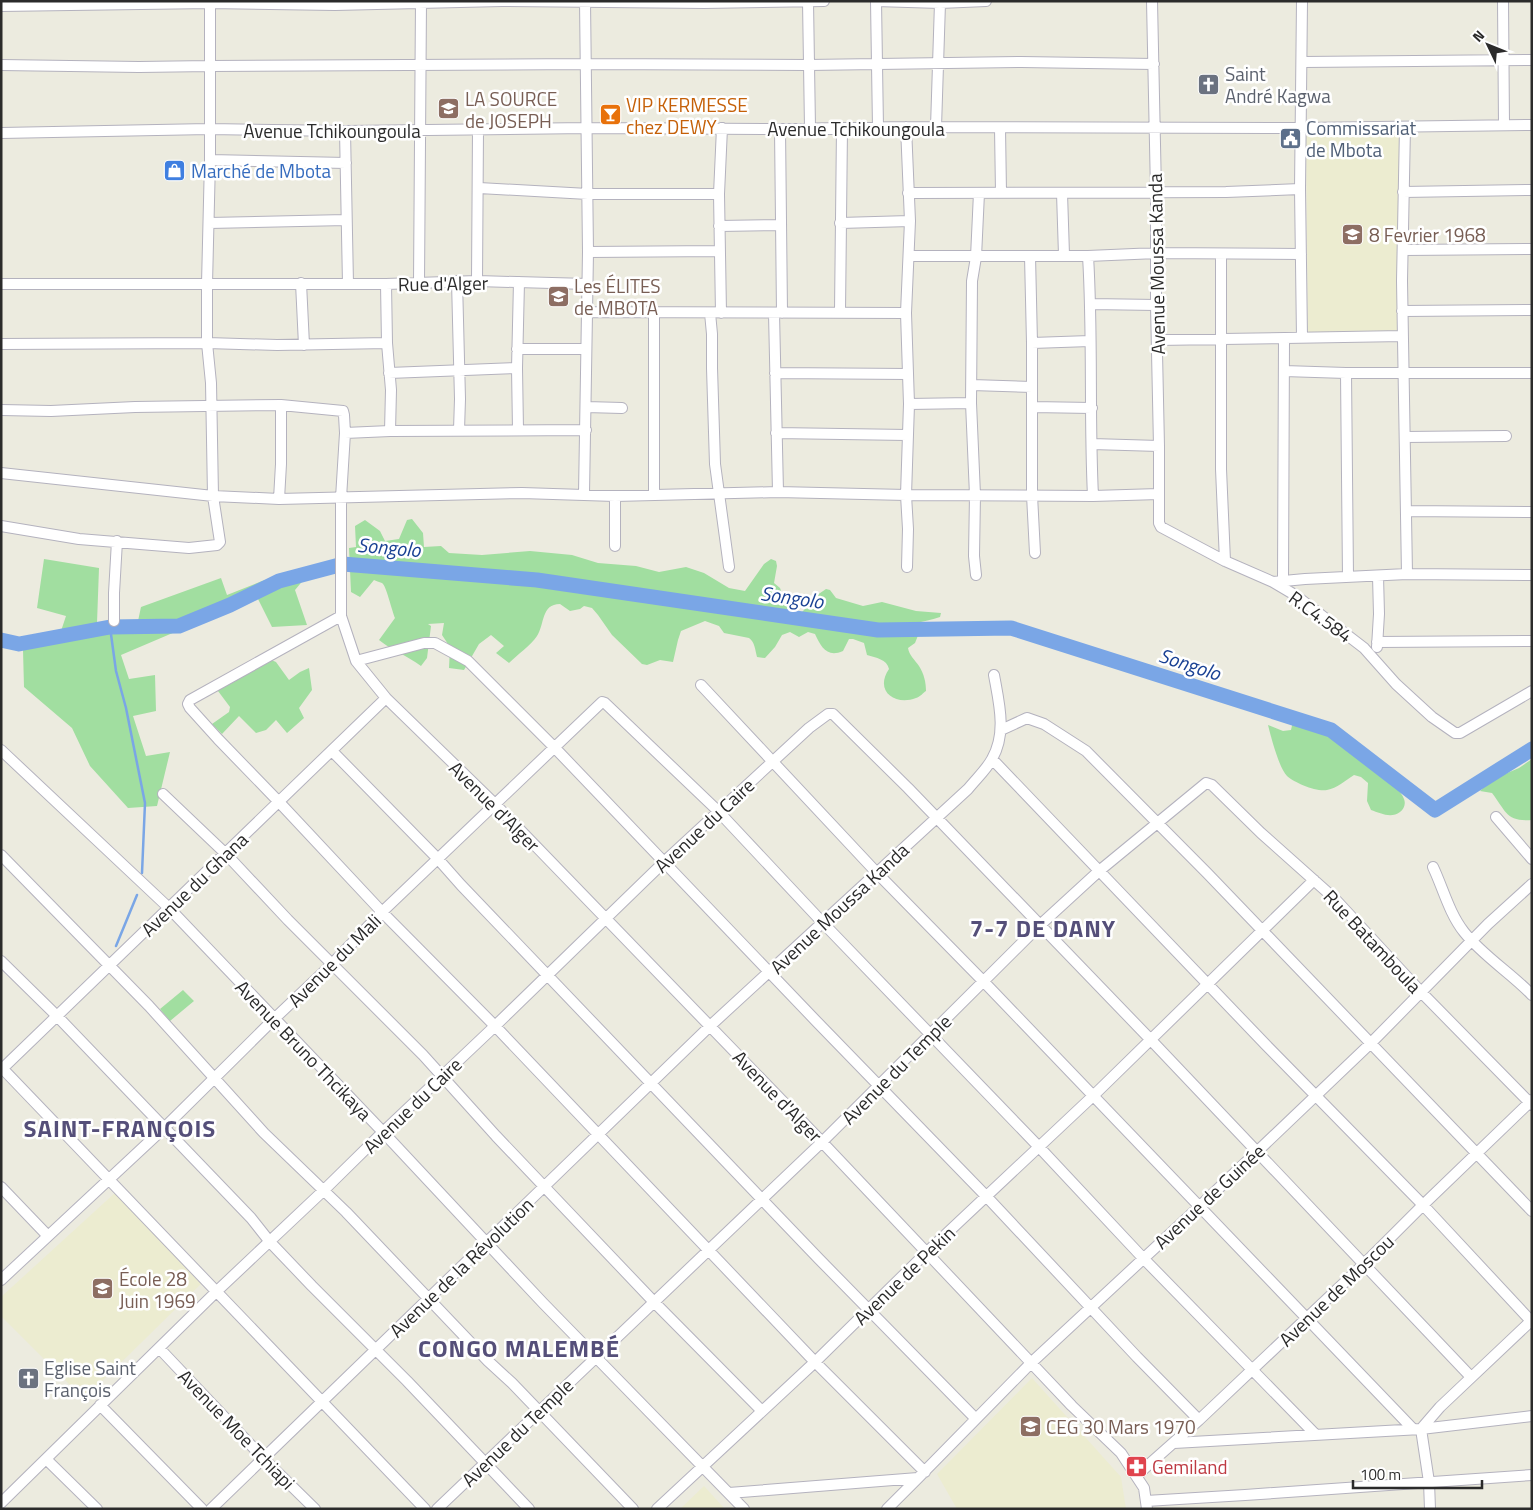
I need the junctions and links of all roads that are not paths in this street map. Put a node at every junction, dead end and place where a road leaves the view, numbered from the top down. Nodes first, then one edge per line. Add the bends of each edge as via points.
1 (808, 1) edge
2 (824, 1) edge
3 (876, 1) edge
4 (966, 1) edge
5 (986, 1) edge
6 (1152, 1) edge
7 (1302, 1) edge
8 (1503, 1) edge
9 (210, 2) edge
10 (421, 2) edge
11 (585, 2) edge
12 (940, 3) junction
13 (1, 6) edge
14 (1503, 60) junction
15 (1532, 60) edge
16 (1303, 62) junction
17 (877, 63) junction
18 (939, 63) junction
19 (585, 64) junction
20 (1154, 64) junction
21 (1, 65) edge
22 (421, 65) junction
23 (808, 65) junction
24 (210, 66) junction
25 (1504, 125) junction
26 (1532, 125) edge
27 (906, 127) junction
28 (936, 127) junction
29 (1405, 127) junction
30 (587, 128) junction
31 (722, 128) junction
32 (810, 128) junction
33 (842, 128) junction
34 (878, 128) junction
35 (1000, 128) junction
36 (1155, 128) junction
37 (1301, 128) junction
38 (209, 129) junction
39 (780, 129) junction
40 (420, 130) junction
41 (478, 130) junction
42 (346, 131) junction
43 (1, 133) edge
44 (210, 160) junction
45 (346, 163) junction
46 (479, 188) junction
47 (1300, 189) junction
48 (1532, 190) edge
49 (1001, 192) junction
50 (1156, 192) junction
51 (1403, 192) junction
52 (908, 193) junction
53 (979, 193) junction
54 (1062, 193) junction
55 (588, 194) junction
56 (719, 194) junction
57 (346, 220) junction
58 (910, 221) junction
59 (209, 223) junction
60 (840, 223) junction
61 (780, 225) junction
62 (719, 226) junction
63 (1532, 249) edge
64 (1403, 250) junction
65 (720, 251) junction
66 (588, 252) junction
67 (1157, 253) junction
68 (1301, 254) junction
69 (1064, 255) junction
70 (1221, 255) junction
71 (909, 256) junction
72 (1030, 256) junction
73 (1088, 256) junction
74 (976, 257) junction
75 (457, 281) junction
76 (477, 281) junction
77 (519, 282) junction
78 (301, 283) junction
79 (419, 283) junction
80 (1, 284) edge
81 (207, 284) junction
82 (348, 284) junction
83 (386, 284) junction
84 (587, 284) junction
85 (1091, 304) junction
86 (1156, 305) junction
87 (1532, 310) edge
88 (1402, 311) junction
89 (586, 312) junction
90 (654, 312) junction
91 (840, 312) junction
92 (716, 313) junction
93 (778, 313) junction
94 (906, 313) junction
95 (1403, 336) junction
96 (1222, 338) junction
97 (1302, 338) junction
98 (1284, 339) junction
99 (1156, 340) junction
100 (1090, 341) junction
101 (208, 343) junction
102 (387, 343) junction
103 (1032, 343) junction
104 (1, 344) edge
105 (304, 345) junction
106 (517, 349) junction
107 (586, 349) junction
108 (517, 368) junction
109 (459, 370) junction
110 (1284, 371) junction
111 (389, 373) junction
112 (775, 373) junction
113 (1346, 373) junction
114 (1404, 373) junction
115 (1532, 373) edge
116 (908, 374) junction
117 (972, 385) junction
118 (1032, 387) junction
119 (971, 403) junction
120 (909, 404) junction
121 (281, 405) junction
122 (212, 407) junction
123 (586, 407) junction
124 (1032, 407) junction
125 (622, 408) dead end
126 (1092, 408) junction
127 (1, 410) edge
128 (459, 430) junction
129 (518, 430) junction
130 (586, 430) junction
131 (390, 431) junction
132 (344, 433) junction
133 (776, 433) junction
134 (907, 435) junction
135 (1506, 436) dead end
136 (1405, 438) junction
137 (1092, 444) junction
138 (1159, 446) junction
139 (1, 473) edge
140 (778, 492) junction
141 (584, 494) junction
142 (718, 494) junction
143 (1159, 494) junction
144 (654, 495) junction
145 (906, 495) junction
146 (975, 495) junction
147 (1032, 495) junction
148 (213, 496) junction
149 (615, 496) junction
150 (1093, 496) junction
151 (279, 498) junction
152 (341, 498) junction
153 (1406, 511) junction
154 (1532, 512) edge
155 (1, 526) edge
156 (1161, 526) joint
157 (117, 541) junction
158 (615, 546) dead end
159 (1035, 553) dead end
160 (1225, 561) junction
161 (907, 567) dead end
162 (729, 568) dead end
163 (976, 574) dead end
164 (1407, 574) junction
165 (1532, 575) edge
166 (1378, 576) junction
167 (1348, 577) junction
168 (1278, 581) junction
169 (341, 616) junction
170 (114, 621) dead end
171 (1532, 641) edge
172 (1377, 642) junction
173 (1376, 660) junction
174 (356, 661) junction
175 (994, 676) dead end
176 (701, 685) dead end
177 (1532, 692) edge
178 (386, 698) junction
179 (1001, 730) junction
180 (554, 747) junction
181 (1, 750) edge
182 (332, 752) junction
183 (992, 759) junction
184 (772, 761) junction
185 (1210, 783) joint
186 (163, 794) dead end
187 (279, 802) junction
188 (495, 804) junction
189 (718, 811) junction
190 (1496, 817) dead end
191 (936, 819) junction
192 (1158, 822) junction
193 (226, 854) junction
194 (1, 855) edge
195 (438, 859) junction
196 (1532, 859) edge
197 (664, 862) junction
198 (1433, 867) dead end
199 (1099, 871) junction
200 (877, 873) junction
201 (1314, 880) junction
202 (1532, 884) edge
203 (169, 908) junction
204 (382, 912) junction
205 (605, 918) junction
206 (823, 923) junction
207 (1040, 926) junction
208 (1263, 931) junction
209 (1472, 941) junction
210 (1, 961) edge
211 (332, 964) junction
212 (110, 965) junction
213 (770, 972) junction
214 (547, 974) junction
215 (984, 982) junction
216 (1208, 983) junction
217 (1421, 992) junction
218 (1532, 995) edge
219 (57, 1016) junction
220 (274, 1019) junction
221 (495, 1026) junction
222 (710, 1026) junction
223 (932, 1034) junction
224 (1150, 1039) junction
225 (1371, 1043) junction
226 (2, 1068) edge
227 (441, 1077) junction
228 (213, 1079) junction
229 (651, 1083) junction
230 (878, 1085) junction
231 (1316, 1095) junction
232 (1093, 1096) junction
233 (1531, 1102) edge
234 (164, 1128) junction
235 (383, 1132) junction
236 (598, 1134) junction
237 (822, 1142) junction
238 (1039, 1147) junction
239 (1257, 1151) junction
240 (1476, 1153) junction
241 (109, 1180) junction
242 (1, 1186) edge
243 (545, 1186) junction
244 (323, 1191) junction
245 (986, 1196) junction
246 (762, 1199) junction
247 (1422, 1205) junction
248 (1199, 1207) junction
249 (1532, 1211) edge
250 (47, 1235) junction
251 (270, 1242) junction
252 (487, 1242) junction
253 (708, 1250) junction
254 (927, 1252) junction
255 (1143, 1258) junction
256 (1364, 1264) junction
257 (1, 1280) edge
258 (217, 1291) junction
259 (429, 1298) junction
260 (654, 1302) junction
261 (1090, 1306) junction
262 (870, 1310) junction
263 (1307, 1318) junction
264 (1531, 1320) edge
265 (159, 1348) junction
266 (375, 1350) junction
267 (597, 1356) junction
268 (815, 1362) junction
269 (1031, 1362) junction
270 (1252, 1370) junction
271 (1471, 1377) junction
272 (322, 1401) junction
273 (100, 1405) junction
274 (762, 1411) junction
275 (538, 1412) junction
276 (1532, 1416) edge
277 (976, 1419) junction
278 (1199, 1420) junction
279 (1417, 1429) junction
280 (1316, 1435) junction
281 (1174, 1443) junction
282 (263, 1458) junction
283 (46, 1459) junction
284 (486, 1462) junction
285 (703, 1465) junction
286 (922, 1475) junction
287 (1137, 1475) junction
288 (1532, 1475) edge
289 (1429, 1482) junction
290 (729, 1493) junction
291 (1, 1503) edge
292 (1146, 1505) edge
293 (97, 1509) edge
294 (202, 1509) edge
295 (211, 1509) edge
296 (314, 1509) edge
297 (425, 1509) edge
298 (437, 1509) edge
299 (529, 1509) edge
300 (633, 1509) edge
301 (657, 1509) edge
302 (744, 1509) edge
303 (886, 1509) edge
304 (1430, 1509) edge

1 - 2 street
1 - 11 street via 704,4
1 - 23 street
3 - 12 street
3 - 17 street
4 - 5 street
4 - 12 street
6 - 20 street, Avenue Moussa Kanda
7 - 16 street
8 - 14 street
9 - 10 street via 335,5
9 - 13 street
9 - 24 street
10 - 11 street
10 - 22 street
11 - 19 street
12 - 18 street
14 - 15 street
14 - 16 street
14 - 25 street
16 - 37 street
17 - 18 street
17 - 23 street
17 - 34 street
18 - 20 street
18 - 28 street
19 - 22 street
19 - 23 street
19 - 30 street
20 - 36 street, Avenue Moussa Kanda
21 - 24 street
22 - 24 street
22 - 40 street
23 - 32 street
24 - 38 street
25 - 26 street, Avenue Tchikoungoula
25 - 29 street, Avenue Tchikoungoula
27 - 28 street, Avenue Tchikoungoula
27 - 34 street, Avenue Tchikoungoula
27 - 52 street
28 - 35 street, Avenue Tchikoungoula
29 - 37 street, Avenue Tchikoungoula
29 - 51 street
30 - 31 street, Avenue Tchikoungoula
30 - 41 street, Avenue Tchikoungoula
30 - 55 street
31 - 39 street, Avenue Tchikoungoula
31 - 56 street
32 - 33 street, Avenue Tchikoungoula
32 - 39 street, Avenue Tchikoungoula
33 - 34 street, Avenue Tchikoungoula
33 - 60 street
35 - 36 street, Avenue Tchikoungoula
35 - 49 street
36 - 37 street, Avenue Tchikoungoula
36 - 50 street, Avenue Moussa Kanda
37 - 47 street
38 - 42 street, Avenue Tchikoungoula
38 - 43 street, Avenue Tchikoungoula
38 - 44 street
39 - 61 street
40 - 41 street, Avenue Tchikoungoula
40 - 42 street, Avenue Tchikoungoula
40 - 79 street
41 - 46 street
42 - 45 street
44 - 45 street
44 - 59 street
45 - 57 street
46 - 55 street
46 - 76 street
47 - 50 street
47 - 68 street
48 - 51 street
49 - 53 street
49 - 54 street
50 - 54 street
50 - 67 street, Avenue Moussa Kanda
51 - 64 street
52 - 53 street
52 - 58 street
53 - 74 street
54 - 69 street
55 - 56 street
55 - 66 street
56 - 62 street
57 - 59 street
57 - 82 street
58 - 60 street
58 - 71 street
59 - 81 street
60 - 91 street
61 - 62 street
61 - 93 street
62 - 65 street
63 - 64 street
64 - 88 street
65 - 66 street
65 - 92 street
66 - 84 street
67 - 70 street
67 - 73 street
67 - 86 street, Avenue Moussa Kanda
68 - 70 street
68 - 97 street
69 - 72 street
69 - 73 street
70 - 96 street
71 - 74 street
71 - 94 street
72 - 74 street
72 - 103 street
73 - 85 street
74 - 117 street via 972,281
75 - 76 street, Rue d'Alger
75 - 79 street, Rue d'Alger
75 - 109 street
76 - 77 street, Rue d'Alger
77 - 84 street, Rue d'Alger
77 - 106 street
78 - 81 street
78 - 82 street
78 - 105 street
79 - 83 street, Rue d'Alger
80 - 81 street
81 - 101 street
82 - 83 street
83 - 102 street, Rue d'Alger
84 - 89 street
85 - 86 street
85 - 100 street
86 - 99 street, Avenue Moussa Kanda
87 - 88 street
88 - 95 street
89 - 90 street
89 - 107 street
90 - 92 street
90 - 144 street
91 - 93 street
91 - 94 street
92 - 93 street
92 - 142 street via 712,368
93 - 112 street
94 - 116 street
95 - 97 street
95 - 114 street
96 - 98 street
96 - 99 street
96 - 160 street via 1221,468
97 - 98 street
98 - 110 street
99 - 138 street, Avenue Moussa Kanda
100 - 103 street
100 - 126 street
101 - 104 street
101 - 105 street
101 - 122 street
102 - 105 street
102 - 111 street, Rue d'Alger
103 - 118 street
106 - 107 street
106 - 108 street
107 - 123 street
108 - 109 street
108 - 129 street
109 - 111 street
109 - 128 street
110 - 113 street
110 - 168 street
111 - 131 street, Rue d'Alger
112 - 116 street
112 - 133 street
113 - 114 street
113 - 167 street
114 - 115 street
114 - 136 street
116 - 120 street
117 - 118 street
117 - 119 street
118 - 124 street
119 - 120 street
119 - 146 street
120 - 134 street
121 - 122 street
121 - 132 street via 343,411
121 - 151 street
122 - 127 street via 51,412
122 - 148 street
123 - 125 street
123 - 130 street
124 - 126 street
124 - 147 street
126 - 137 street
128 - 129 street
128 - 131 street
129 - 130 street
130 - 141 street
131 - 132 street
132 - 152 street
133 - 134 street
133 - 140 street
134 - 145 street
135 - 136 street
136 - 153 street
137 - 138 street
137 - 150 street
138 - 143 street, Avenue Moussa Kanda
139 - 148 street
140 - 142 street
140 - 145 street
141 - 149 street
141 - 152 street
142 - 144 street
142 - 162 street
143 - 150 street
143 - 156 street, Avenue Moussa Kanda
144 - 149 street
145 - 146 street
145 - 161 street
146 - 147 street
146 - 163 street
147 - 150 street
147 - 159 street
148 - 151 street
148 - 157 street via 220,542 217,545 189,548
149 - 158 street
151 - 152 street
152 - 169 street
153 - 154 street
153 - 164 street
155 - 157 street via 79,539
156 - 160 street, R.C4.584
157 - 170 street
160 - 168 street, R.C4.584
164 - 165 street
164 - 166 street
166 - 167 street
166 - 172 street via 1380,614
167 - 168 street
168 - 173 street, R.C4.584
169 - 174 street
169 - 187 street via 188,702 212,733
171 - 172 street
172 - 173 street
173 - 177 street, R.C4.584 via 1396,684 1432,717 1460,733
174 - 178 street
174 - 180 street via 424,643 436,643 468,661
175 - 179 street
176 - 184 street
178 - 182 street, Avenue du Ghana
178 - 188 street, Avenue d'Alger
179 - 183 street, Avenue Moussa Kanda
179 - 192 street via 1027,718 1044,724 1086,751
180 - 188 street, Avenue du Mali
180 - 189 street, Avenue du Mali via 602,702
180 - 197 street
181 - 203 street, Avenue Bruno Thcikaya
182 - 187 street, Avenue du Ghana
182 - 195 street
183 - 191 street, Avenue Moussa Kanda via 968,789
183 - 199 street
184 - 189 street, Avenue du Caire
184 - 191 street, Avenue du Caire via 809,728 828,714 833,714
184 - 200 street
185 - 192 street, Avenue du Temple
185 - 201 street, Rue Batamboula
186 - 193 street
187 - 193 street, Avenue du Ghana
187 - 204 street
188 - 195 street, Avenue du Mali
188 - 205 street, Avenue d'Alger
189 - 197 street, Avenue du Caire
189 - 206 street
190 - 196 street
191 - 200 street, Avenue Moussa Kanda
191 - 207 street
192 - 199 street, Avenue du Temple
192 - 208 street
193 - 203 street, Avenue du Ghana
193 - 211 street
194 - 212 street
195 - 204 street, Avenue du Mali
195 - 214 street
197 - 205 street, Avenue du Caire
197 - 213 street
198 - 209 street via 1456,919
199 - 207 street, Avenue du Temple
199 - 216 street
200 - 206 street, Avenue Moussa Kanda
200 - 215 street
201 - 208 street, Avenue de Pekin
201 - 217 street, Rue Batamboula via 1335,898
202 - 209 street, Avenue de Guinée
203 - 212 street, Avenue du Ghana
203 - 220 street, Avenue Bruno Thcikaya
204 - 211 street, Avenue du Mali
204 - 221 street
205 - 214 street, Avenue du Caire
205 - 222 street, Avenue d'Alger
206 - 213 street, Avenue Moussa Kanda
206 - 223 street
207 - 215 street, Avenue du Temple
207 - 224 street
208 - 216 street, Avenue de Pekin
208 - 225 street
209 - 217 street, Avenue de Guinée
209 - 218 street
210 - 219 street
211 - 220 street, Avenue du Mali
211 - 227 street
212 - 219 street, Avenue du Ghana
212 - 228 street
213 - 222 street, Avenue Moussa Kanda
213 - 230 street
214 - 221 street, Avenue du Caire
214 - 229 street
215 - 223 street, Avenue du Temple
215 - 232 street
216 - 224 street, Avenue de Pekin
216 - 231 street
217 - 225 street, Avenue de Guinée
217 - 233 street, Rue Batamboula
219 - 226 street, Avenue du Ghana
219 - 234 street
220 - 228 street, Avenue du Mali
220 - 235 street, Avenue Bruno Thcikaya
221 - 227 street, Avenue du Caire
221 - 236 street
222 - 229 street, Avenue de la Révolution
222 - 237 street, Avenue d'Alger
223 - 230 street, Avenue du Temple
223 - 238 street
224 - 232 street, Avenue de Pekin
224 - 239 street
225 - 231 street, Avenue de Guinée
225 - 240 street
226 - 241 street
227 - 235 street, Avenue du Caire
227 - 243 street
228 - 234 street, Avenue du Mali
228 - 244 street
229 - 236 street, Avenue de la Révolution
229 - 246 street
230 - 237 street, Avenue du Temple
230 - 245 street
231 - 239 street, Avenue de Guinée
231 - 247 street
232 - 238 street, Avenue de Pekin
232 - 248 street
233 - 240 street, Avenue de Moscou
234 - 241 street, Avenue du Mali
234 - 251 street
235 - 244 street, Avenue du Caire
235 - 252 street, Avenue Bruno Thcikaya
236 - 243 street, Avenue de la Révolution
236 - 253 street
237 - 246 street, Avenue du Temple
237 - 254 street, Avenue d'Alger
238 - 245 street, Avenue de Pekin
238 - 255 street
239 - 248 street, Avenue de Guinée
239 - 256 street
240 - 247 street, Avenue de Moscou
240 - 249 street
241 - 250 street, Avenue du Mali
241 - 258 street
242 - 250 street
243 - 252 street, Avenue de la Révolution
243 - 260 street
244 - 251 street, Avenue du Caire
244 - 259 street
245 - 254 street, Avenue de Pekin
245 - 261 street
246 - 253 street, Avenue du Temple
246 - 262 street
247 - 256 street, Avenue de Moscou
247 - 264 street
248 - 255 street, Avenue de Guinée
248 - 263 street
250 - 257 street, Avenue du Mali
251 - 258 street, Avenue du Caire
251 - 266 street
252 - 259 street, Avenue de la Révolution
252 - 267 street, Avenue Bruno Thcikaya
253 - 260 street, Avenue du Temple
253 - 268 street
254 - 262 street, Avenue de Pekin
254 - 269 street, Avenue d'Alger
255 - 261 street, Avenue de Guinée
255 - 270 street
256 - 263 street, Avenue de Moscou
256 - 271 street
258 - 265 street, Avenue du Caire
258 - 272 street
259 - 266 street, Avenue de la Révolution
259 - 275 street
260 - 267 street, Avenue du Temple
260 - 274 street
261 - 269 street, Avenue de Guinée
261 - 278 street
262 - 268 street, Avenue de Pekin
262 - 277 street
263 - 270 street, Avenue de Moscou
263 - 279 street
264 - 271 street
265 - 273 street, Avenue du Caire
265 - 282 street, Avenue Moe Tchiapi
266 - 272 street, Avenue de la Révolution
266 - 284 street
267 - 275 street, Avenue du Temple
267 - 285 street, Avenue Bruno Thcikaya
268 - 274 street, Avenue de Pekin
268 - 286 street
269 - 277 street, Avenue de Guinée
269 - 287 street, Avenue d'Alger via 1122,1453
270 - 278 street, Avenue de Moscou
270 - 280 street
271 - 279 street
272 - 282 street, Avenue de la Révolution
272 - 297 street
273 - 283 street, Avenue du Caire
273 - 294 street
274 - 285 street, Avenue de Pekin
275 - 284 street, Avenue du Temple
275 - 300 street
276 - 279 street
277 - 286 street, Avenue de Guinée
278 - 281 street, Avenue de Moscou
279 - 280 street
279 - 289 street
280 - 281 street
281 - 287 street, Avenue de Moscou
282 - 295 street, Avenue de la Révolution
282 - 296 street, Avenue Moe Tchiapi
283 - 291 street, Avenue du Caire
283 - 293 street
284 - 298 street, Avenue du Temple
284 - 299 street
285 - 290 street, Avenue Bruno Thcikaya
285 - 301 street, Avenue de Pekin
286 - 290 street via 826,1487
286 - 303 street, Avenue de Guinée
287 - 292 street, Avenue d'Alger via 1144,1488
288 - 289 street
289 - 292 street
289 - 304 street
290 - 302 street, Avenue Bruno Thcikaya

